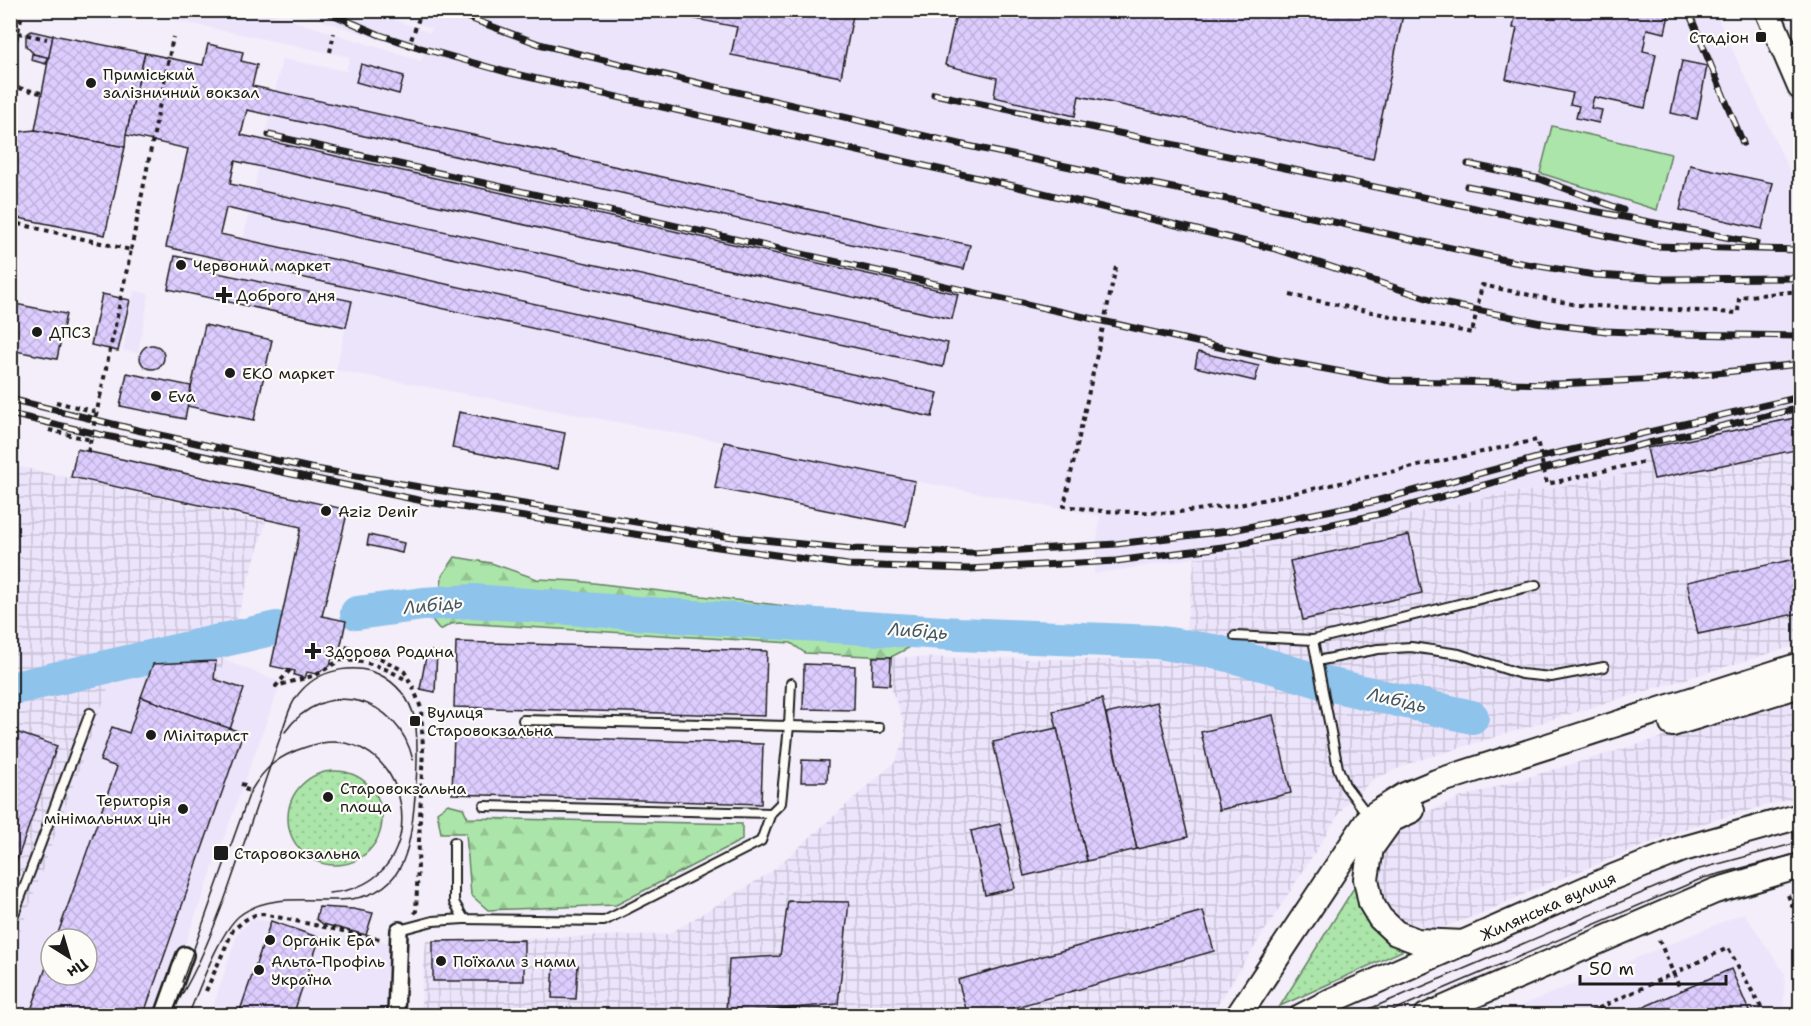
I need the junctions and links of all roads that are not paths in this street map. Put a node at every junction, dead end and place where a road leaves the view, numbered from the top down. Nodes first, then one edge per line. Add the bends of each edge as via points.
1 (1767, 10) edge
2 (1800, 87) edge
3 (1536, 585) dead end
4 (1235, 636) dead end
5 (1313, 640) junction
6 (1317, 661) junction
7 (1800, 665) edge
8 (1604, 667) dead end
9 (791, 683) dead end
10 (1800, 685) edge
11 (90, 713) dead end
12 (523, 720) dead end
13 (789, 726) junction
14 (879, 728) dead end
15 (484, 806) dead end
16 (771, 813) junction
17 (1800, 816) edge
18 (1370, 818) junction
19 (454, 842) dead end
20 (1800, 866) edge
21 (464, 919) junction
22 (10, 925) edge
23 (399, 930) joint
24 (1465, 943) junction
25 (185, 955) dead end
26 (163, 1016) edge
27 (396, 1016) edge
28 (1238, 1016) edge
29 (1302, 1016) edge
30 (1426, 1016) edge

1 - 2 main road
3 - 5 lane
4 - 5 lane
5 - 6 lane
6 - 8 lane via 1411,647 1459,654 1521,674 1551,677
6 - 18 lane via 1338,768 1345,785
7 - 18 main road via 1436,782 1405,795
9 - 13 lane
10 - 24 main road via 1484,782 1427,802 1391,820 1371,848 1366,879 1371,903 1380,918 1396,933 1417,941
11 - 22 lane
12 - 13 lane
13 - 14 lane
13 - 16 lane via 781,803
15 - 16 lane
16 - 21 lane via 761,841 604,921
17 - 24 main road, Жилянська вулиця via 1683,849
18 - 28 main road
19 - 21 lane via 454,902
20 - 30 main road via 1715,891
21 - 23 lane via 433,921
23 - 27 street
24 - 29 main road, Жилянська вулиця
25 - 26 street

